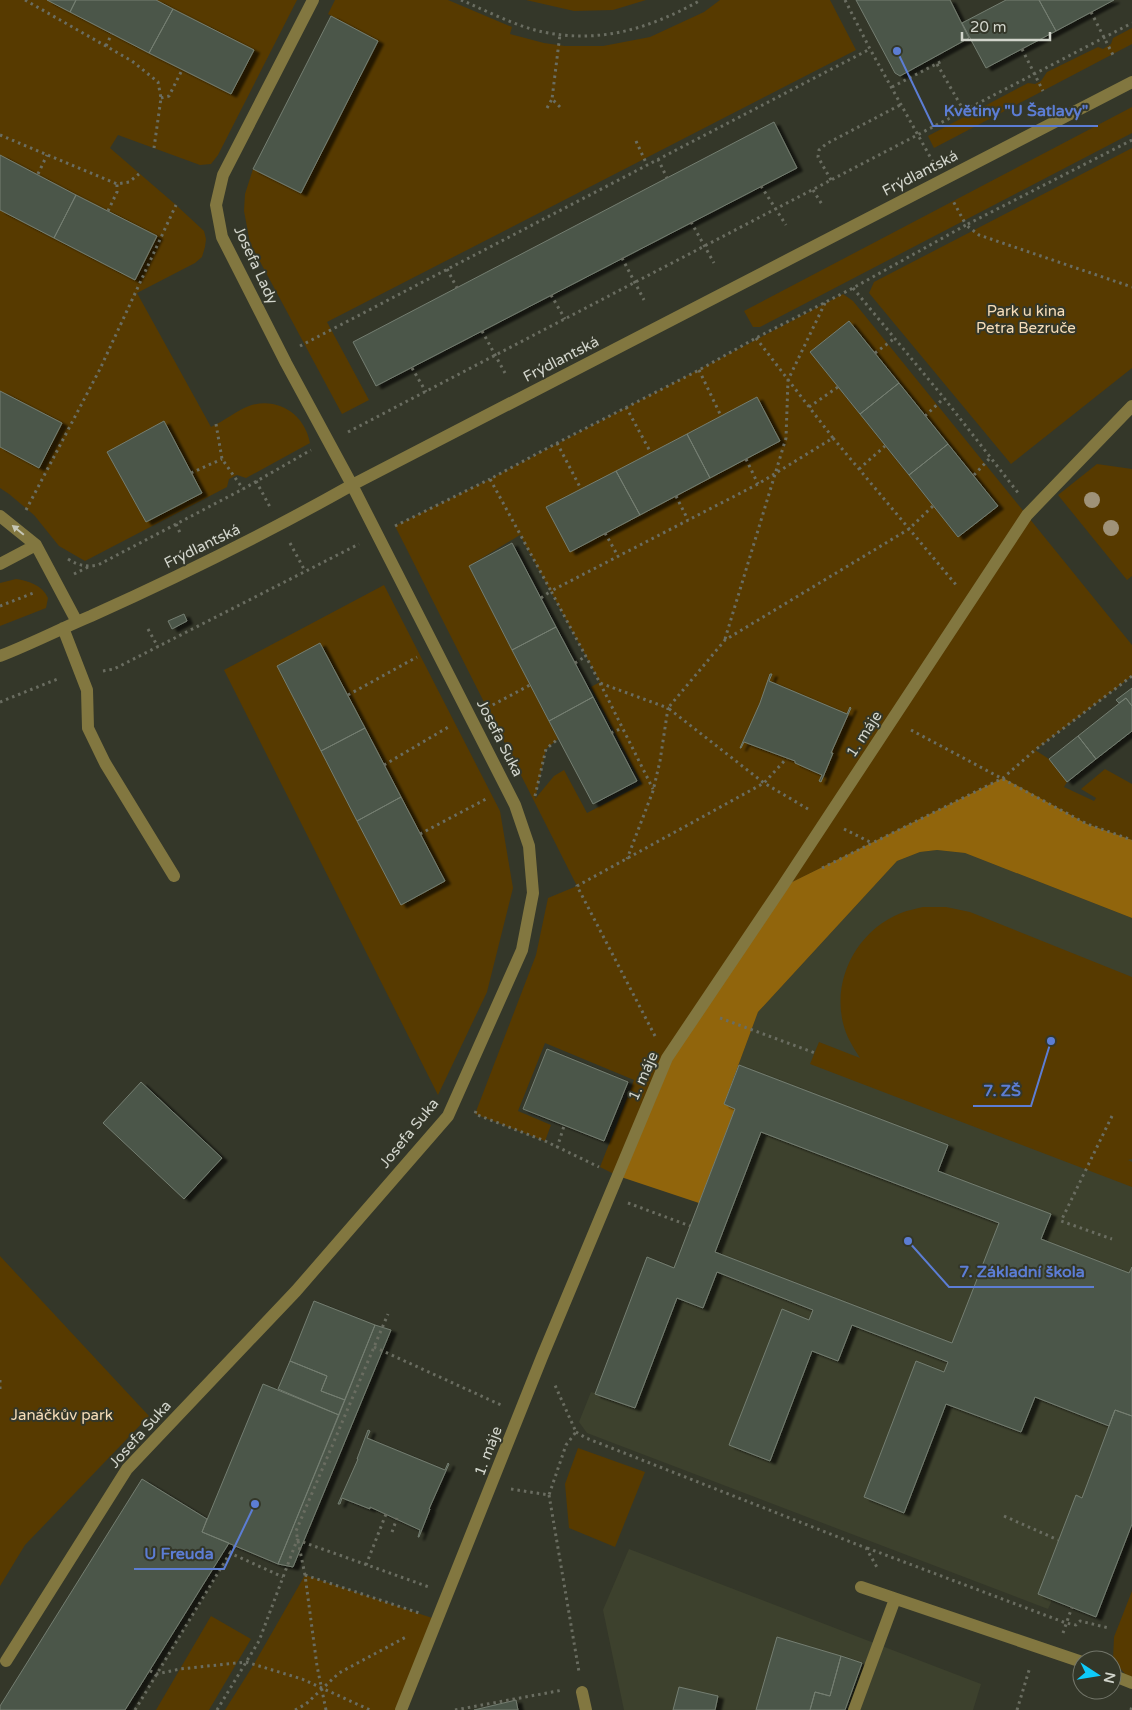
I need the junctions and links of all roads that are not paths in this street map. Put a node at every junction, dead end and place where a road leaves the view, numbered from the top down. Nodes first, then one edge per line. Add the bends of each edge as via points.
1 (313, 0) edge
2 (1132, 82) edge
3 (1132, 406) edge
4 (352, 485) junction
5 (0, 516) edge
6 (36, 545) junction
7 (0, 564) edge
8 (77, 622) junction
9 (62, 628) junction
10 (0, 656) edge
11 (174, 876) dead end
12 (860, 1587) dead end
13 (895, 1599) junction
14 (1072, 1659) edge
15 (6, 1661) dead end
16 (582, 1689) road end
17 (401, 1710) edge
18 (586, 1710) edge
19 (854, 1710) edge

1 - 4 street, Josefa Lady via 223,175 216,205 222,237 236,268
2 - 4 street, Frýdlantská
3 - 17 street, 1. máje via 1029,513 667,1058 542,1357
4 - 8 street, Frýdlantská via 215,558
4 - 15 street, Josefa Suka via 518,813 529,846 533,893 522,950 448,1116 296,1291 127,1468
6 -> 5 street
6 - 7 street
6 - 8 street
8 - 9 street, Frýdlantská
9 - 10 street, Frýdlantská
9 - 11 street via 87,690 88,728 105,763
12 - 13 street
13 - 14 street
13 - 19 street
16 - 18 street

